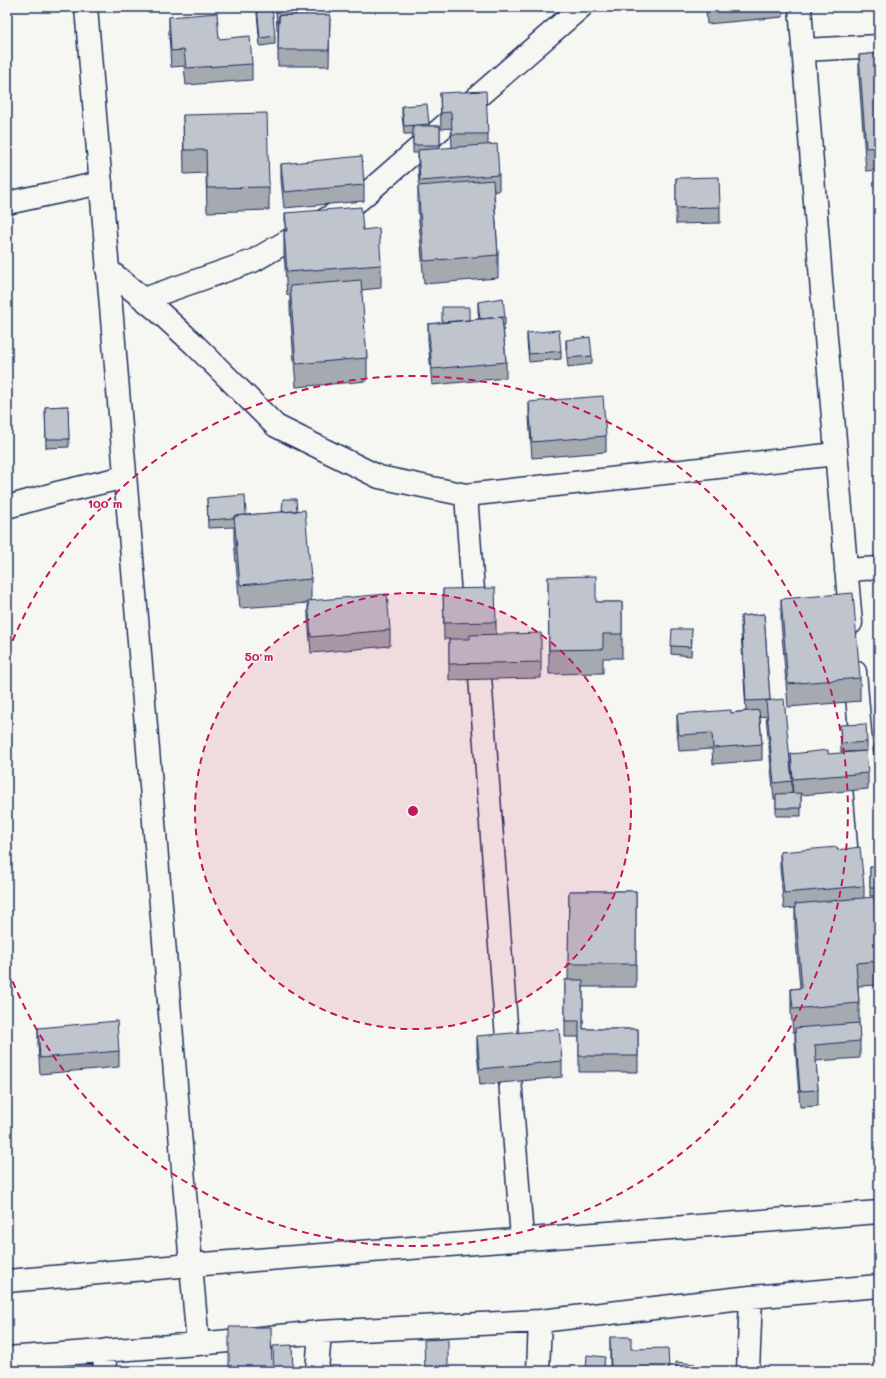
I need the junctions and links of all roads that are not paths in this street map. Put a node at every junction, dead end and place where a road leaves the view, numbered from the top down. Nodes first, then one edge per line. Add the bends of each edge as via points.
1 (86, 7) edge
2 (582, 7) edge
3 (800, 7) edge
4 (879, 46) edge
5 (804, 50) junction
6 (100, 184) junction
7 (7, 203) edge
8 (107, 269) junction
9 (144, 299) junction
10 (836, 454) junction
11 (125, 477) junction
12 (466, 495) junction
13 (7, 507) edge
14 (879, 568) edge
15 (846, 570) junction
16 (879, 959) edge
17 (879, 1212) edge
18 (522, 1239) junction
19 (191, 1265) junction
20 (7, 1281) edge
21 (879, 1286) edge
22 (751, 1297) junction
23 (540, 1321) junction
24 (320, 1332) junction
25 (198, 1344) junction
26 (7, 1358) edge
27 (105, 1361) edge
28 (317, 1371) edge
29 (538, 1371) edge
30 (748, 1371) edge

1 - 6 street
2 - 9 street via 358,200 253,261
3 - 5 street
4 - 5 street
5 - 10 street
6 - 7 street
6 - 8 street
8 - 9 street
8 - 11 street
9 - 12 street via 194,344 276,426 379,477
10 - 12 street
10 - 15 street
11 - 13 street
11 - 19 street
12 - 18 street
14 - 15 street
15 - 16 street
17 - 18 street
18 - 19 street
19 - 20 street
19 - 25 street
21 - 22 street
22 - 23 street
22 - 30 street
23 - 24 street
23 - 29 street
24 - 25 street
24 - 28 street
25 - 27 street
26 - 27 street

